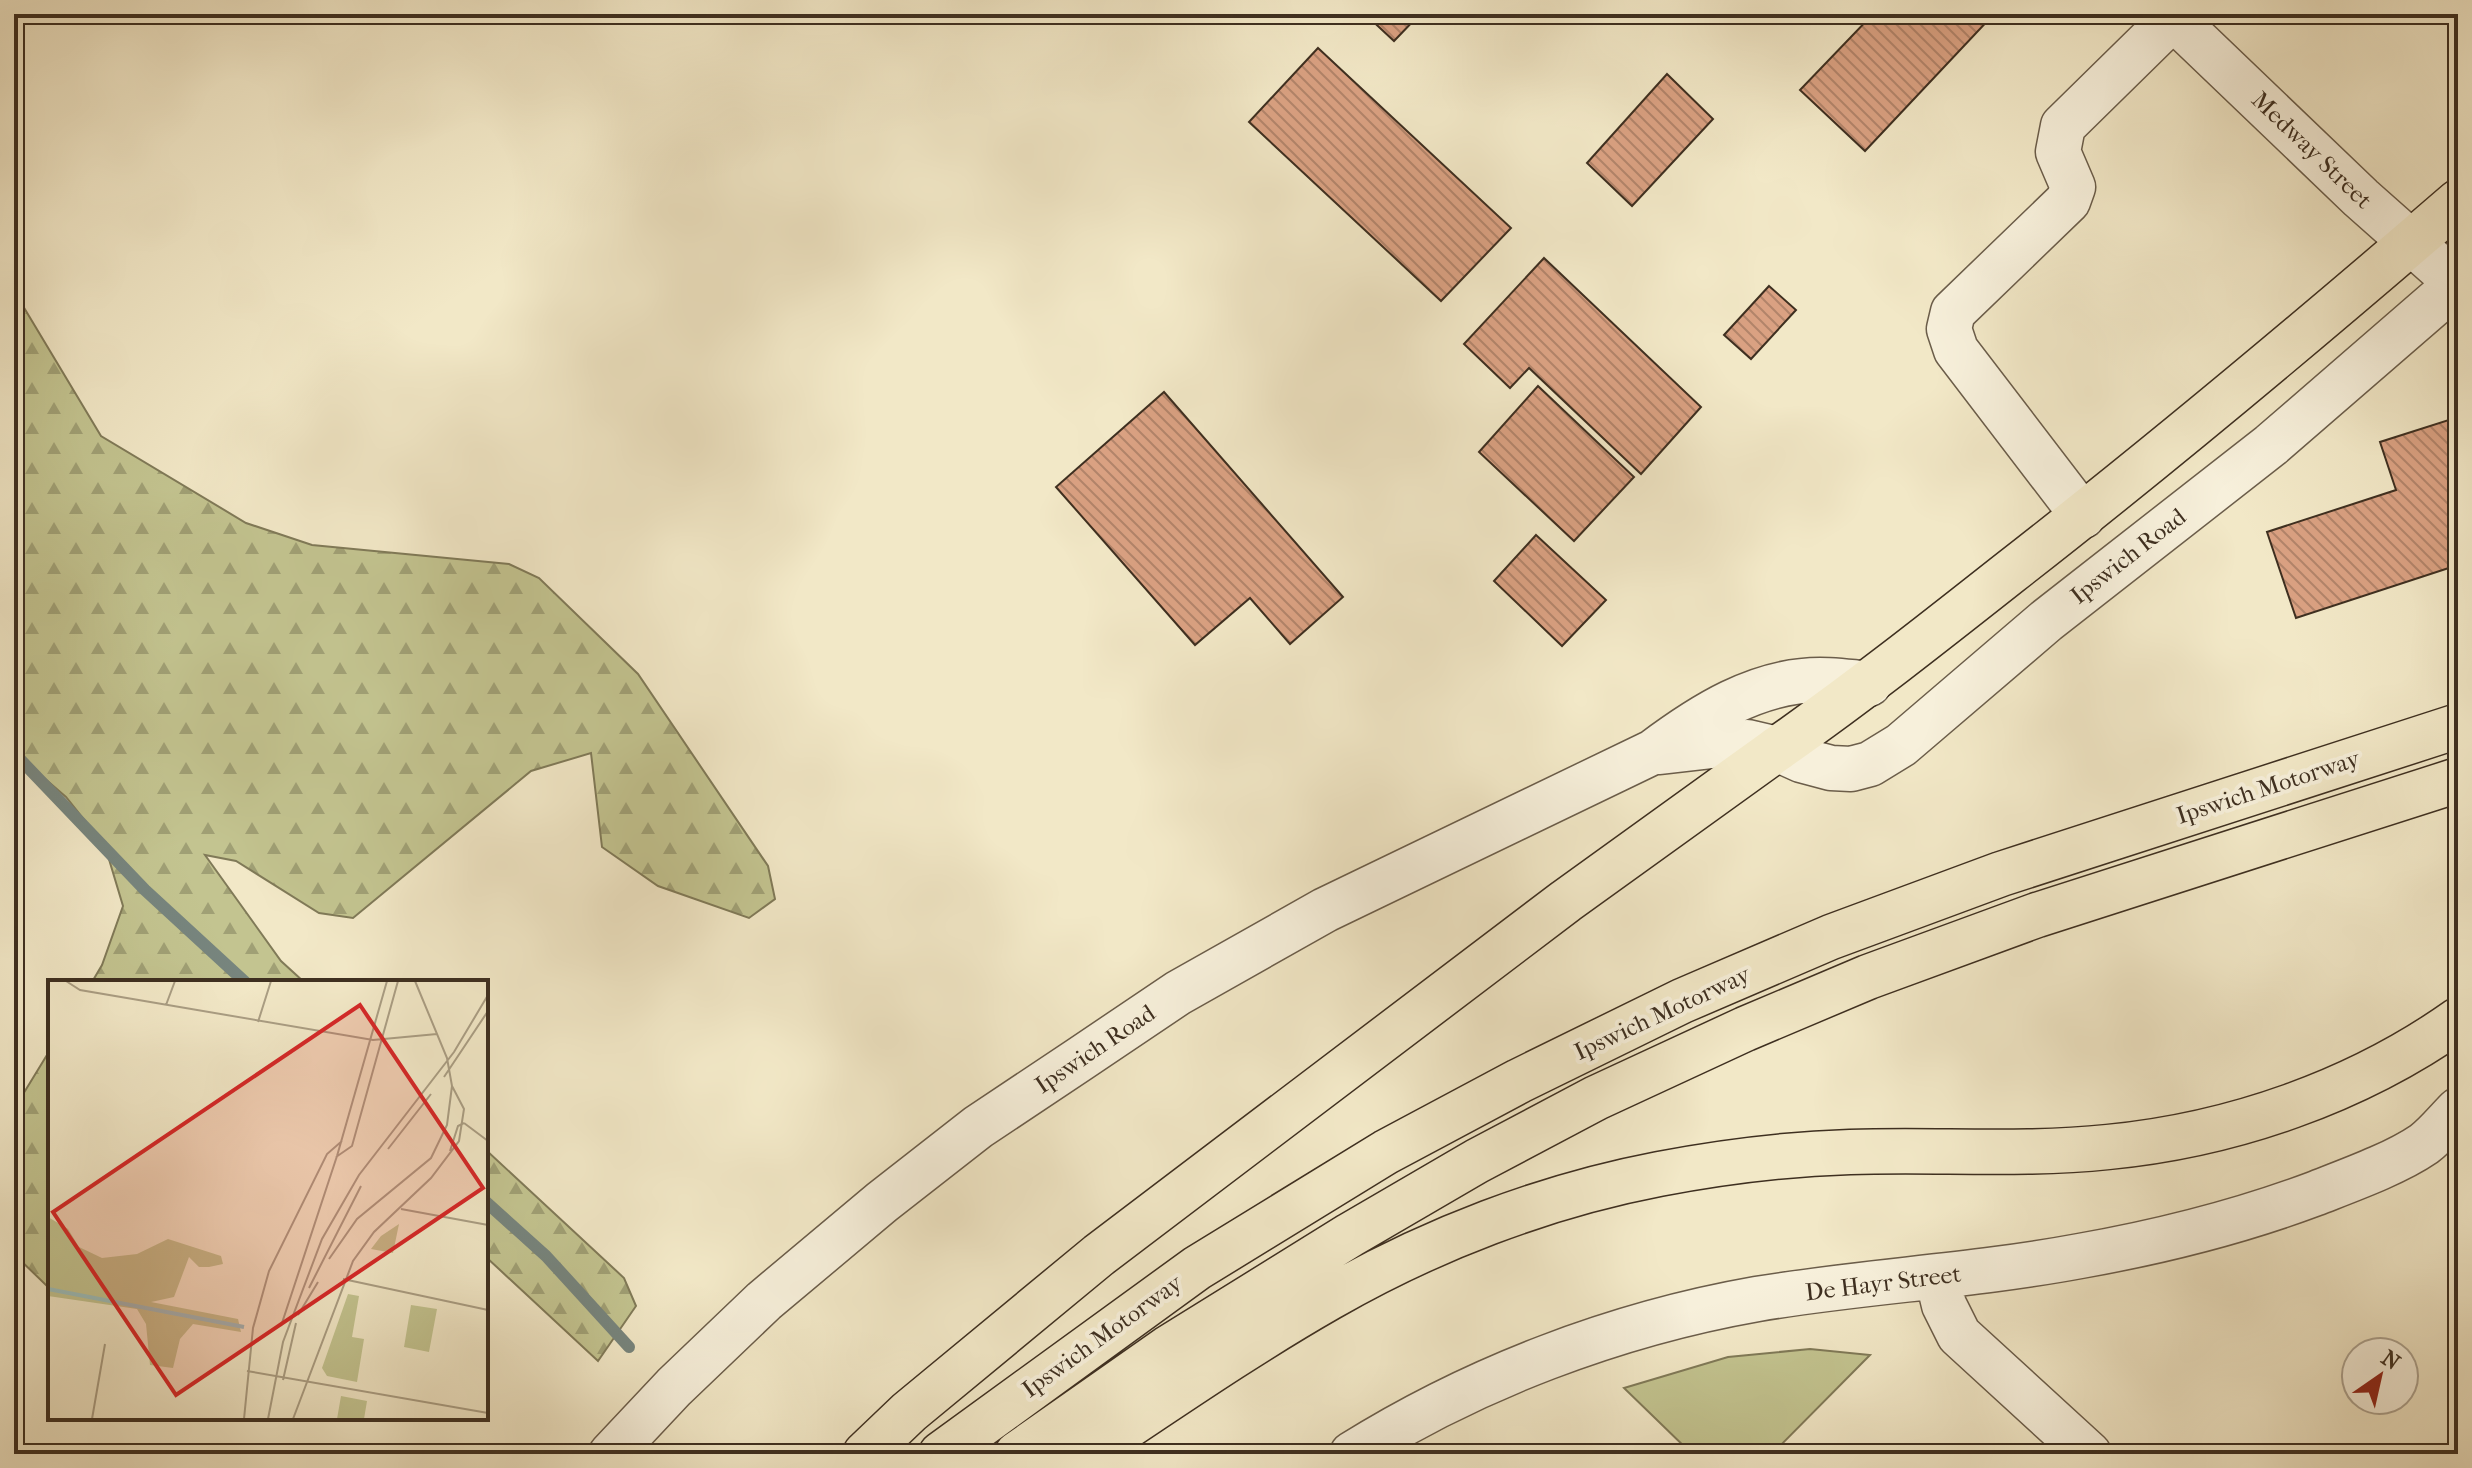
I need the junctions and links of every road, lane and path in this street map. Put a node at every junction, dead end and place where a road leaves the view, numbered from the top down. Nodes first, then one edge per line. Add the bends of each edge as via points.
1 (2171, 16) edge
2 (2458, 202) edge
3 (2411, 243) junction
4 (2458, 284) edge
5 (2083, 516) junction
6 (1869, 684) junction
7 (2458, 726) edge
8 (1777, 749) junction
9 (1653, 752) junction
10 (2458, 780) edge
11 (2458, 1020) edge
12 (2458, 1110) edge
13 (2441, 1141) edge
14 (1937, 1276) junction
15 (1358, 1453) edge
16 (611, 1454) edge
17 (865, 1454) edge
18 (941, 1454) edge
19 (1017, 1454) edge
20 (1086, 1454) edge
21 (2089, 1454) edge

1 - 3 street, Medway Street
1 - 5 street via 2063,126 2058,152 2073,187 2068,201 1953,312 1949,329 1956,350
2 - 3 main road
3 - 4 street, Medway Street
3 - 5 main road
4 - 8 street, Ipswich Road via 2271,445 2046,621 1901,745 1851,769 1801,760
5 - 6 main road
6 - 8 main road
6 - 9 street, Ipswich Road via 1819,680 1765,689 1688,725
7 - 18 main road, Ipswich Motorway via 2001,874 1831,937 1682,1001 1386,1152 1224,1251
8 - 9 street, Ipswich Road via 1747,742
8 - 17 main road via 1566,901 1111,1246
9 - 16 street, Ipswich Road via 1325,910 1178,993 978,1127 776,1291
10 - 19 main road, Ipswich Motorway via 2037,915 1868,977 1596,1098 1350,1235 1168,1348
11 - 20 main road via 2389,1062 2293,1106 2162,1141 2055,1151 1796,1155 1658,1174 1549,1202 1438,1244 1331,1297
12 - 13 street, De Hayr Street
13 - 14 street, De Hayr Street via 2343,1183 2220,1224 2079,1257
14 - 15 street, De Hayr Street via 1756,1299 1586,1343 1477,1388
14 - 21 street via 1959,1335

